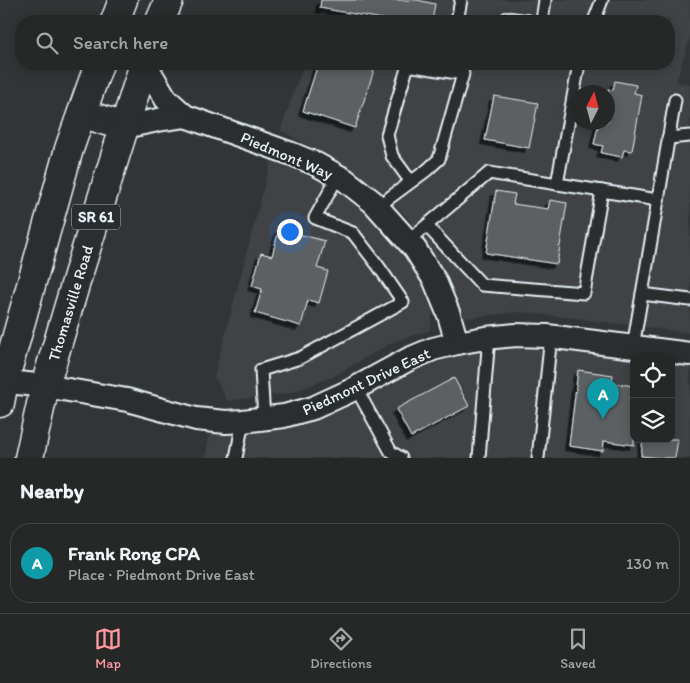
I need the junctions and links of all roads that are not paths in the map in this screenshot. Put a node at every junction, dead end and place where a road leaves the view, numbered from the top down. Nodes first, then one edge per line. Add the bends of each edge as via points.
1 (124, 0) edge
2 (169, 0) edge
3 (461, 0) edge
4 (545, 0) edge
5 (602, 0) edge
6 (118, 15) edge
7 (163, 15) edge
8 (458, 15) edge
9 (543, 15) edge
10 (596, 15) edge
11 (98, 70) edge
12 (143, 70) edge
13 (149, 70) edge
14 (406, 70) edge
15 (438, 70) edge
16 (579, 70) edge
17 (675, 100) dead end
18 (82, 114) junction
19 (185, 116) junction
20 (124, 127) junction
21 (690, 136) edge
22 (668, 138) junction
23 (338, 176) junction
24 (411, 182) junction
25 (557, 184) junction
26 (602, 191) junction
27 (658, 200) junction
28 (377, 207) junction
29 (427, 226) junction
30 (408, 241) junction
31 (642, 294) junction
32 (690, 300) edge
33 (551, 336) junction
34 (490, 337) junction
35 (457, 343) junction
36 (633, 347) junction
37 (690, 354) edge
38 (44, 386) junction
39 (1, 388) edge
40 (356, 388) junction
41 (253, 420) junction
42 (29, 458) edge
43 (236, 458) edge
44 (401, 458) edge
45 (478, 458) edge
46 (538, 458) edge

1 - 6 main road
2 - 7 main road
3 - 8 lane
4 - 9 lane
5 - 10 lane
11 - 18 main road, SR 61
12 - 20 main road, Thomasville Road / SR 61
13 - 19 street, Piedmont Way via 166,99
14 - 24 lane via 387,134 392,156
15 - 24 lane via 462,74 439,159
16 - 25 lane
17 - 22 lane
18 - 20 main road
18 - 39 main road, SR 61 via 66,158
19 - 20 street
19 - 23 street, Piedmont Way via 292,154
20 - 38 main road, Thomasville Road / SR 61
21 - 22 lane
22 - 27 lane
23 - 28 street, Piedmont Way
23 - 41 lane via 315,218 353,233 403,302 300,358 262,370
24 - 28 lane
25 - 26 lane
25 - 29 lane via 489,173
26 - 27 lane
26 - 29 lane via 584,293 482,285
27 - 31 lane
28 - 30 street, Piedmont Way
29 - 30 lane
30 - 35 street, Piedmont Way via 435,281 450,315
31 - 32 lane
31 - 36 lane
33 - 34 street, Piedmont Drive East via 516,334
33 - 36 street, Piedmont Drive East
33 - 46 lane
34 - 35 street, Piedmont Drive East
34 - 45 lane
35 - 40 street, Piedmont Drive East via 410,359
36 - 37 street, Piedmont Drive East
38 - 39 street, Piedmont Drive East
38 - 41 street, Piedmont Drive East via 127,400 196,419
38 - 42 main road, Thomasville Road / SR 61
40 - 41 street, Piedmont Drive East via 313,408
40 - 44 lane via 391,452
41 - 43 lane

